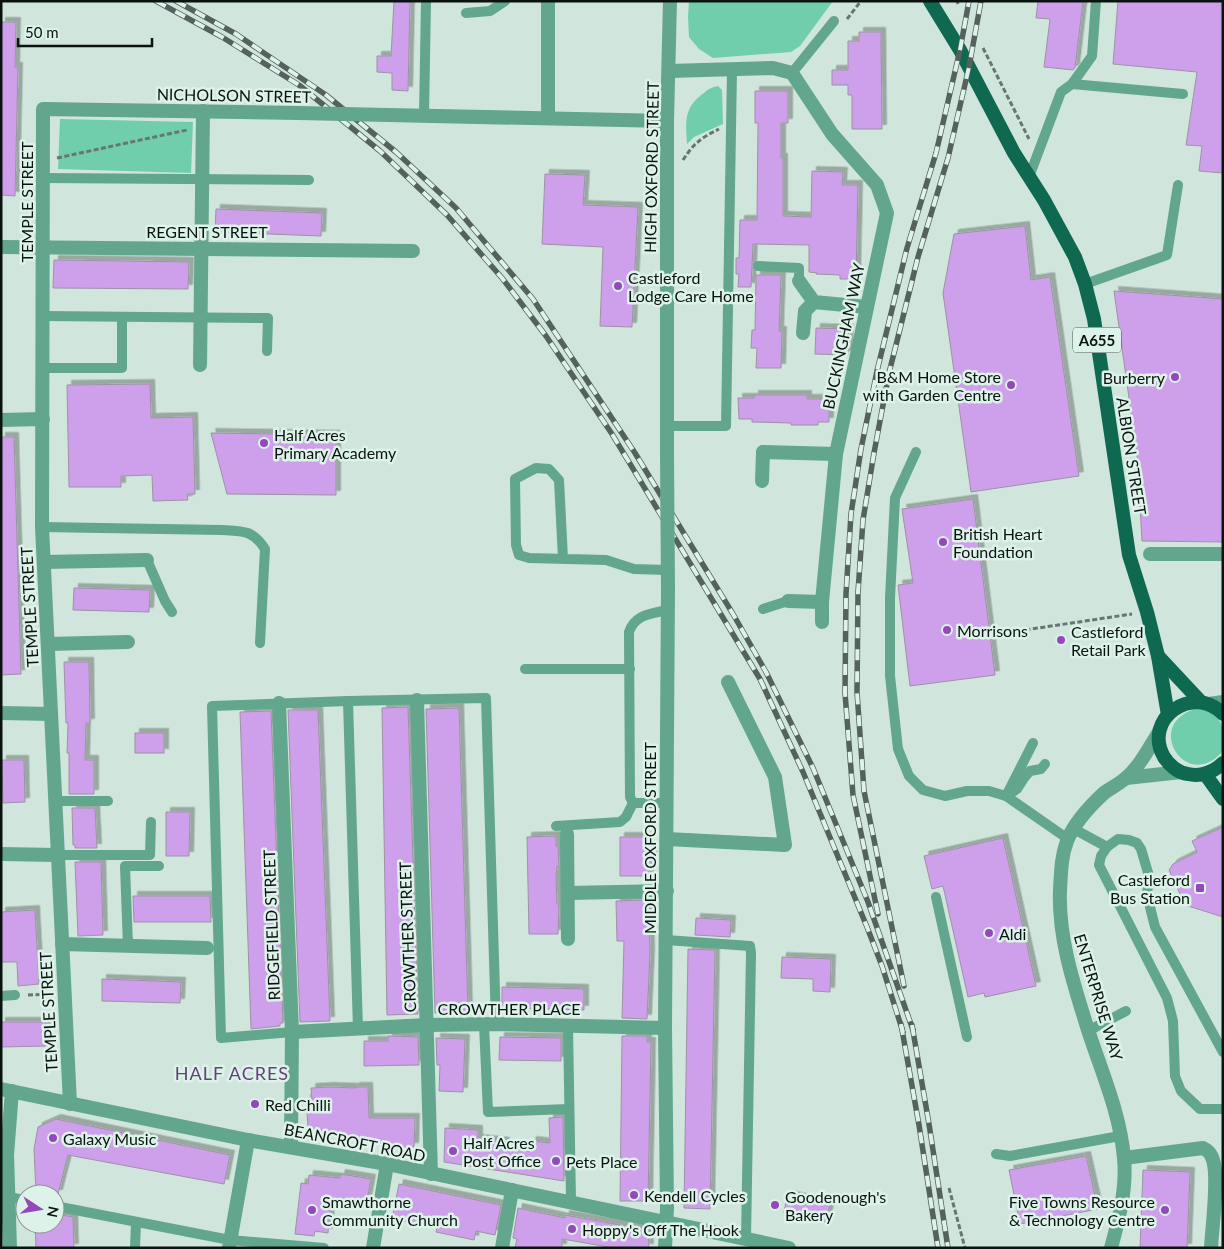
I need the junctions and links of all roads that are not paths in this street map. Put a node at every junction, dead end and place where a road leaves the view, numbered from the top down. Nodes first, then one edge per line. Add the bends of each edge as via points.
1 (426, 1) edge
2 (505, 1) edge
3 (548, 1) edge
4 (670, 1) edge
5 (930, 1) edge
6 (1096, 1) edge
7 (466, 13) dead end
8 (834, 21) road end
9 (732, 70) junction
10 (669, 71) junction
11 (792, 72) junction
12 (1072, 84) junction
13 (1183, 94) dead end
14 (43, 109) joint
15 (203, 111) junction
16 (424, 116) junction
17 (548, 118) junction
18 (667, 121) junction
19 (1030, 177) junction
20 (43, 178) junction
21 (202, 179) junction
22 (310, 180) dead end
23 (1178, 185) dead end
24 (1, 246) edge
25 (43, 248) junction
26 (201, 248) junction
27 (413, 251) dead end
28 (758, 266) dead end
29 (799, 281) joint
30 (1085, 284) junction
31 (814, 302) junction
32 (866, 307) junction
33 (43, 316) junction
34 (122, 317) junction
35 (201, 317) junction
36 (803, 332) dead end
37 (267, 351) dead end
38 (200, 364) dead end
39 (42, 368) junction
40 (43, 419) junction
41 (1, 420) edge
42 (667, 426) junction
43 (916, 452) dead end
44 (667, 453) joint
45 (836, 454) junction
46 (762, 481) dead end
47 (42, 527) junction
48 (1150, 554) dead end
49 (1223, 554) edge
50 (562, 558) junction
51 (147, 560) joint
52 (44, 562) junction
53 (667, 570) junction
54 (788, 601) joint
55 (822, 602) junction
56 (763, 609) dead end
57 (668, 610) junction
58 (172, 612) dead end
59 (822, 622) dead end
60 (128, 642) dead end
61 (260, 643) dead end
62 (48, 644) junction
63 (1158, 656) junction
64 (525, 669) dead end
65 (630, 669) junction
66 (728, 682) dead end
67 (417, 700) junction
68 (348, 701) junction
69 (279, 703) junction
70 (1211, 703) edge
71 (1, 713) edge
72 (51, 714) junction
73 (1223, 714) edge
74 (1168, 715) junction
75 (1159, 732) junction
76 (1033, 743) dead end
77 (1223, 762) edge
78 (1045, 764) dead end
79 (1181, 772) junction
80 (1205, 774) junction
81 (1126, 778) junction
82 (1006, 796) junction
83 (1223, 799) edge
84 (56, 800) junction
85 (108, 801) dead end
86 (634, 803) junction
87 (666, 803) junction
88 (151, 822) dead end
89 (561, 830) joint
90 (1071, 834) junction
91 (667, 839) junction
92 (1108, 847) junction
93 (1, 854) edge
94 (58, 855) junction
95 (159, 866) dead end
96 (667, 891) junction
97 (568, 893) junction
98 (936, 897) dead end
99 (568, 939) dead end
100 (666, 940) junction
101 (62, 944) junction
102 (128, 946) junction
103 (207, 948) dead end
104 (15, 995) road end
105 (1, 996) edge
106 (1126, 1011) dead end
107 (490, 1024) junction
108 (427, 1025) junction
109 (568, 1026) junction
110 (666, 1028) junction
111 (358, 1029) junction
112 (1088, 1031) junction
113 (292, 1032) junction
114 (967, 1037) dead end
115 (1223, 1052) edge
116 (7, 1090) edge
117 (70, 1104) junction
118 (1219, 1108) edge
119 (569, 1109) junction
120 (1120, 1136) junction
121 (248, 1140) junction
122 (291, 1146) junction
123 (996, 1154) dead end
124 (4, 1155) edge
125 (1124, 1158) junction
126 (387, 1164) junction
127 (431, 1174) junction
128 (512, 1190) junction
129 (8, 1196) junction
130 (15, 1198) edge
131 (571, 1202) junction
132 (65, 1208) edge
133 (136, 1223) junction
134 (666, 1223) junction
135 (746, 1238) junction
136 (229, 1244) edge
137 (10, 1248) edge
138 (135, 1248) edge
139 (324, 1248) edge
140 (373, 1248) edge
141 (502, 1248) edge
142 (665, 1248) edge
143 (789, 1248) edge
144 (1111, 1248) edge
145 (1211, 1248) edge

1 - 16 lane
2 - 7 lane via 490,11
3 - 17 street
4 - 10 street, HIGH OXFORD STREET
5 - 19 main road, ALBION STREET / A655
6 - 12 lane via 1092,56
8 - 11 lane
9 - 10 street
9 - 11 street via 772,68
9 - 42 lane via 726,426
10 - 18 street, HIGH OXFORD STREET
11 - 32 street, BUCKINGHAM WAY via 832,134 877,185 887,212
12 - 13 lane
12 - 19 lane via 1060,92
14 - 15 street, NICHOLSON STREET
14 - 20 street, TEMPLE STREET
15 - 16 street, NICHOLSON STREET, bridge
15 - 21 street
16 - 17 street, NICHOLSON STREET
17 - 18 street, NICHOLSON STREET
18 - 42 street, HIGH OXFORD STREET
19 - 30 main road, ALBION STREET / A655 via 1075,257
20 - 21 lane
20 - 25 street, TEMPLE STREET
21 - 22 lane
21 - 26 street
23 - 30 lane via 1167,255
24 - 25 street, REGENT STREET
25 - 26 street, REGENT STREET
25 - 33 street, TEMPLE STREET
26 - 27 street, REGENT STREET
26 - 35 street
28 - 29 lane via 800,268
29 - 31 street
30 - 63 main road, ALBION STREET / A655 via 1094,319 1130,555
31 - 32 street
31 - 36 street via 805,311
32 - 45 street, BUCKINGHAM WAY
33 - 34 lane
33 - 39 street, TEMPLE STREET
34 - 35 lane
34 - 39 lane via 122,368
35 - 37 lane via 268,318
35 - 38 street
39 - 40 street, TEMPLE STREET
40 - 41 street
40 - 47 street, TEMPLE STREET
42 - 44 street, HIGH OXFORD STREET
43 - 82 lane via 895,498 890,676 898,749 909,776 923,790 944,796 982,791
44 - 53 street, MIDDLE OXFORD STREET, bridge
45 - 46 street via 759,448
45 - 55 street, BUCKINGHAM WAY
47 - 52 street, TEMPLE STREET
47 - 61 lane via 222,530 253,534 265,549
48 - 49 street
50 - 50 lane via 518,555 516,479 536,468 549,469 559,480
50 - 53 lane via 606,560 634,569
51 - 52 street
51 - 58 lane
52 - 62 street, TEMPLE STREET
53 - 57 street, MIDDLE OXFORD STREET, bridge
54 - 55 street
54 - 56 lane
55 - 59 street, BUCKINGHAM WAY
57 - 65 lane via 641,617 632,623 629,632
57 - 87 street, MIDDLE OXFORD STREET
60 - 62 street
62 - 72 street, TEMPLE STREET
63 - 70 main road, A655
63 - 74 main road, A655
64 - 65 lane
65 - 86 lane via 630,797
66 - 91 street via 775,777 785,845
67 - 68 lane
67 - 107 lane via 486,698
67 - 108 street, CROWTHER STREET
68 - 69 lane
68 - 111 lane
69 - 113 street, RIDGEFIELD STREET
69 - 113 lane via 212,706 221,1038
70 - 73 main road
70 - 74 main road via 1188,702
71 - 72 street
72 - 84 street, TEMPLE STREET
74 - 75 main road
75 - 79 main road via 1161,751 1167,762
75 - 81 street, ENTERPRISE WAY via 1142,760
76 - 82 lane
77 - 80 main road
78 - 82 lane via 1041,769 1030,771 1017,789
79 - 80 main road
79 - 81 street, ENTERPRISE WAY
80 - 83 main road
81 - 90 street, ENTERPRISE WAY via 1093,804
82 - 90 lane
84 - 85 lane
84 - 94 street, TEMPLE STREET
86 - 87 lane
86 - 89 lane via 620,822
87 - 91 street, MIDDLE OXFORD STREET
88 - 94 lane via 150,855
89 - 97 street
90 - 92 lane
90 - 112 street, ENTERPRISE WAY via 1062,856 1059,912
91 - 96 street, MIDDLE OXFORD STREET
92 - 115 lane via 1118,839 1137,843 1141,849 1149,876 1147,895 1155,927
92 - 118 lane via 1099,865 1167,998 1172,1021 1175,1076 1181,1091 1200,1109
93 - 94 street
94 - 101 street, TEMPLE STREET
95 - 102 lane via 124,866
96 - 97 street
96 - 100 street, MIDDLE OXFORD STREET
97 - 99 street
98 - 114 lane
100 - 110 street, MIDDLE OXFORD STREET
100 - 135 lane via 750,946
101 - 102 street
101 - 117 street, TEMPLE STREET
102 - 103 street
104 - 105 lane
106 - 112 lane
107 - 108 street, CROWTHER PLACE
107 - 109 street, CROWTHER PLACE
107 - 119 lane via 488,1112
108 - 111 street, CROWTHER PLACE
108 - 127 street, CROWTHER STREET
109 - 110 street, CROWTHER PLACE
109 - 119 lane
110 - 134 street, MIDDLE OXFORD STREET
111 - 113 street, CROWTHER PLACE
112 - 120 street, ENTERPRISE WAY via 1111,1094
113 - 122 street, RIDGEFIELD STREET
116 - 117 street, BEANCROFT ROAD
116 - 124 street
117 - 121 street, BEANCROFT ROAD
119 - 131 lane
120 - 123 lane via 1010,1156
120 - 125 street, ENTERPRISE WAY
121 - 122 street, BEANCROFT ROAD
121 - 136 street
122 - 126 street, BEANCROFT ROAD
124 - 129 street
125 - 144 street, ENTERPRISE WAY via 1124,1190
125 - 145 street via 1203,1148 1210,1151 1215,1180
126 - 127 street, BEANCROFT ROAD
126 - 140 street
127 - 128 street, BEANCROFT ROAD
128 - 131 street, BEANCROFT ROAD
128 - 141 street
129 - 130 lane
129 - 137 street
131 - 134 street, BEANCROFT ROAD
132 - 133 lane
133 - 136 lane
133 - 138 lane
134 - 135 street, BEANCROFT ROAD
134 - 142 street, MIDDLE OXFORD STREET
135 - 143 street, BEANCROFT ROAD
136 - 139 lane

